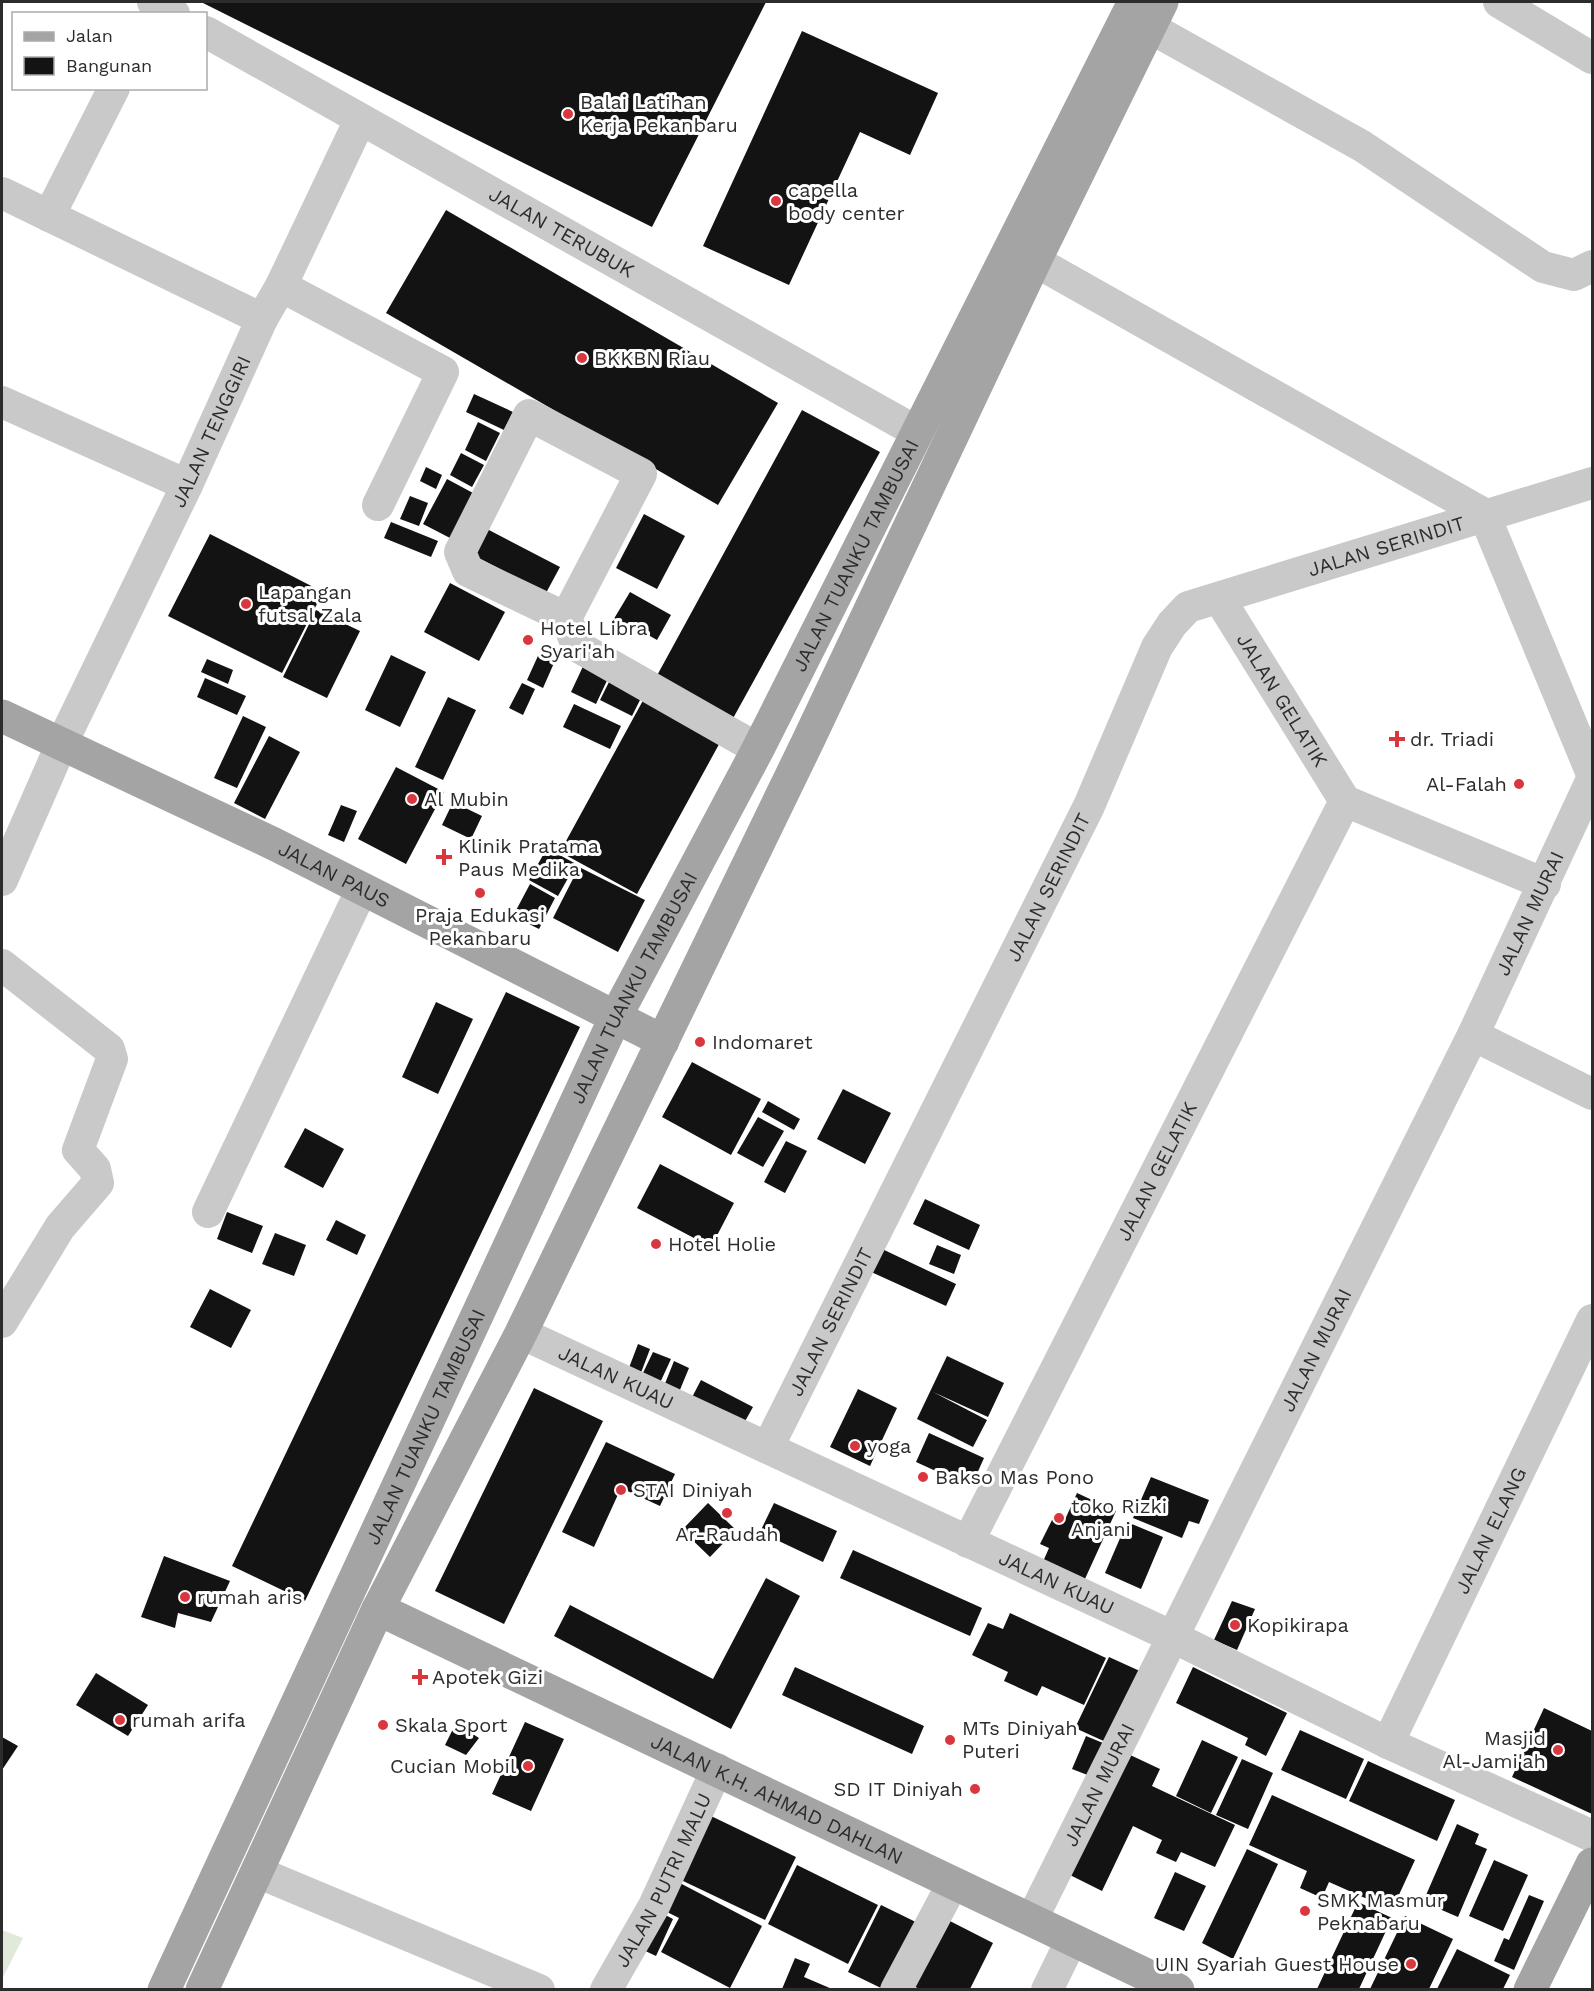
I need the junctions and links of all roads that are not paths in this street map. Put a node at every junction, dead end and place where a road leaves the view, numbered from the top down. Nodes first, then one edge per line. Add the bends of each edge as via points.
1 (1499, 2) edge
2 (1148, 10) edge
3 (207, 33) edge
4 (1593, 58) edge
5 (113, 90) edge
6 (360, 120) junction
7 (2, 193) edge
8 (49, 216) junction
9 (1035, 261) junction
10 (1593, 266) edge
11 (281, 286) junction
12 (262, 319) junction
13 (2, 402) edge
14 (917, 432) junction
15 (1593, 483) edge
16 (187, 485) junction
17 (378, 505) dead end
18 (1484, 514) junction
19 (1219, 598) junction
20 (566, 618) junction
21 (2, 716) edge
22 (62, 743) junction
23 (758, 748) junction
24 (1593, 774) edge
25 (1593, 778) edge
26 (1345, 801) junction
27 (2, 880) edge
28 (1545, 884) junction
29 (362, 889) junction
30 (2, 964) edge
31 (615, 1018) junction
32 (1473, 1035) junction
33 (663, 1041) junction
34 (1593, 1094) edge
35 (208, 1212) dead end
36 (1593, 1320) edge
37 (2, 1322) edge
38 (520, 1333) junction
39 (768, 1447) junction
40 (968, 1542) junction
41 (378, 1609) junction
42 (1171, 1636) junction
43 (1388, 1743) junction
44 (717, 1769) junction
45 (1593, 1836) edge
46 (1593, 1864) edge
47 (257, 1872) junction
48 (953, 1883) junction
49 (1032, 1919) junction
50 (1072, 1939) junction
51 (164, 1989) edge
52 (202, 1989) edge
53 (539, 1989) edge
54 (606, 1989) edge
55 (896, 1989) edge
56 (1047, 1989) edge
57 (1178, 1989) edge
58 (1530, 1989) edge

1 - 4 street
2 - 9 main road, JALAN TUANKU TAMBUSAI
2 - 10 street via 1543,267 1574,275
2 - 14 main road, JALAN TUANKU TAMBUSAI
3 - 6 street, JALAN TERUBUK
5 - 8 street
6 - 11 street, JALAN TENGGIRI
6 - 14 street, JALAN TERUBUK
7 - 8 street
8 - 12 street
9 - 18 street
9 - 33 main road, JALAN TUANKU TAMBUSAI
11 - 12 street, JALAN TENGGIRI
11 - 17 street via 443,372
12 - 16 street, JALAN TENGGIRI
13 - 16 street
14 - 23 main road, JALAN TUANKU TAMBUSAI
15 - 18 street, JALAN SERINDIT
16 - 22 street, JALAN TENGGIRI
18 - 19 street, JALAN SERINDIT
18 - 24 street
19 - 26 street, JALAN GELATIK
19 - 39 street, JALAN SERINDIT via 1188,607 1157,647 1089,806
20 - 20 street via 468,571 460,552 529,415 640,474
20 - 23 street via 577,646
21 - 22 main road, JALAN PAUS
22 - 27 street, JALAN TENGGIRI
22 - 29 main road, JALAN PAUS
23 - 31 main road, JALAN TUANKU TAMBUSAI
25 - 28 street, JALAN MURAI
26 - 28 street
26 - 40 street, JALAN GELATIK
28 - 32 street, JALAN MURAI
29 - 31 main road, JALAN PAUS
29 - 35 street
30 - 37 street via 109,1049 112,1059 78,1150 95,1169 98,1183 60,1227
31 - 33 main road, JALAN PAUS
31 - 51 main road, JALAN TUANKU TAMBUSAI
32 - 34 street
32 - 42 street, JALAN MURAI
33 - 38 main road, JALAN TUANKU TAMBUSAI
36 - 43 street, JALAN ELANG
38 - 39 street, JALAN KUAU
38 - 41 main road, JALAN TUANKU TAMBUSAI
39 - 40 street, JALAN KUAU
40 - 42 street, JALAN KUAU
41 - 44 main road, JALAN K.H. AHMAD DAHLAN
41 - 47 main road, JALAN TUANKU TAMBUSAI
42 - 43 street, JALAN KUAU
42 - 49 street, JALAN MURAI
43 - 45 street, JALAN KUAU
44 - 48 main road, JALAN K.H. AHMAD DAHLAN
44 - 54 street, JALAN PUTRI MALU via 654,1906
46 - 58 main road
47 - 52 main road, JALAN TUANKU TAMBUSAI
47 - 53 street
48 - 49 main road, JALAN K.H. AHMAD DAHLAN
48 - 55 street
49 - 50 main road, JALAN K.H. AHMAD DAHLAN
50 - 56 street
50 - 57 main road, JALAN K.H. AHMAD DAHLAN

